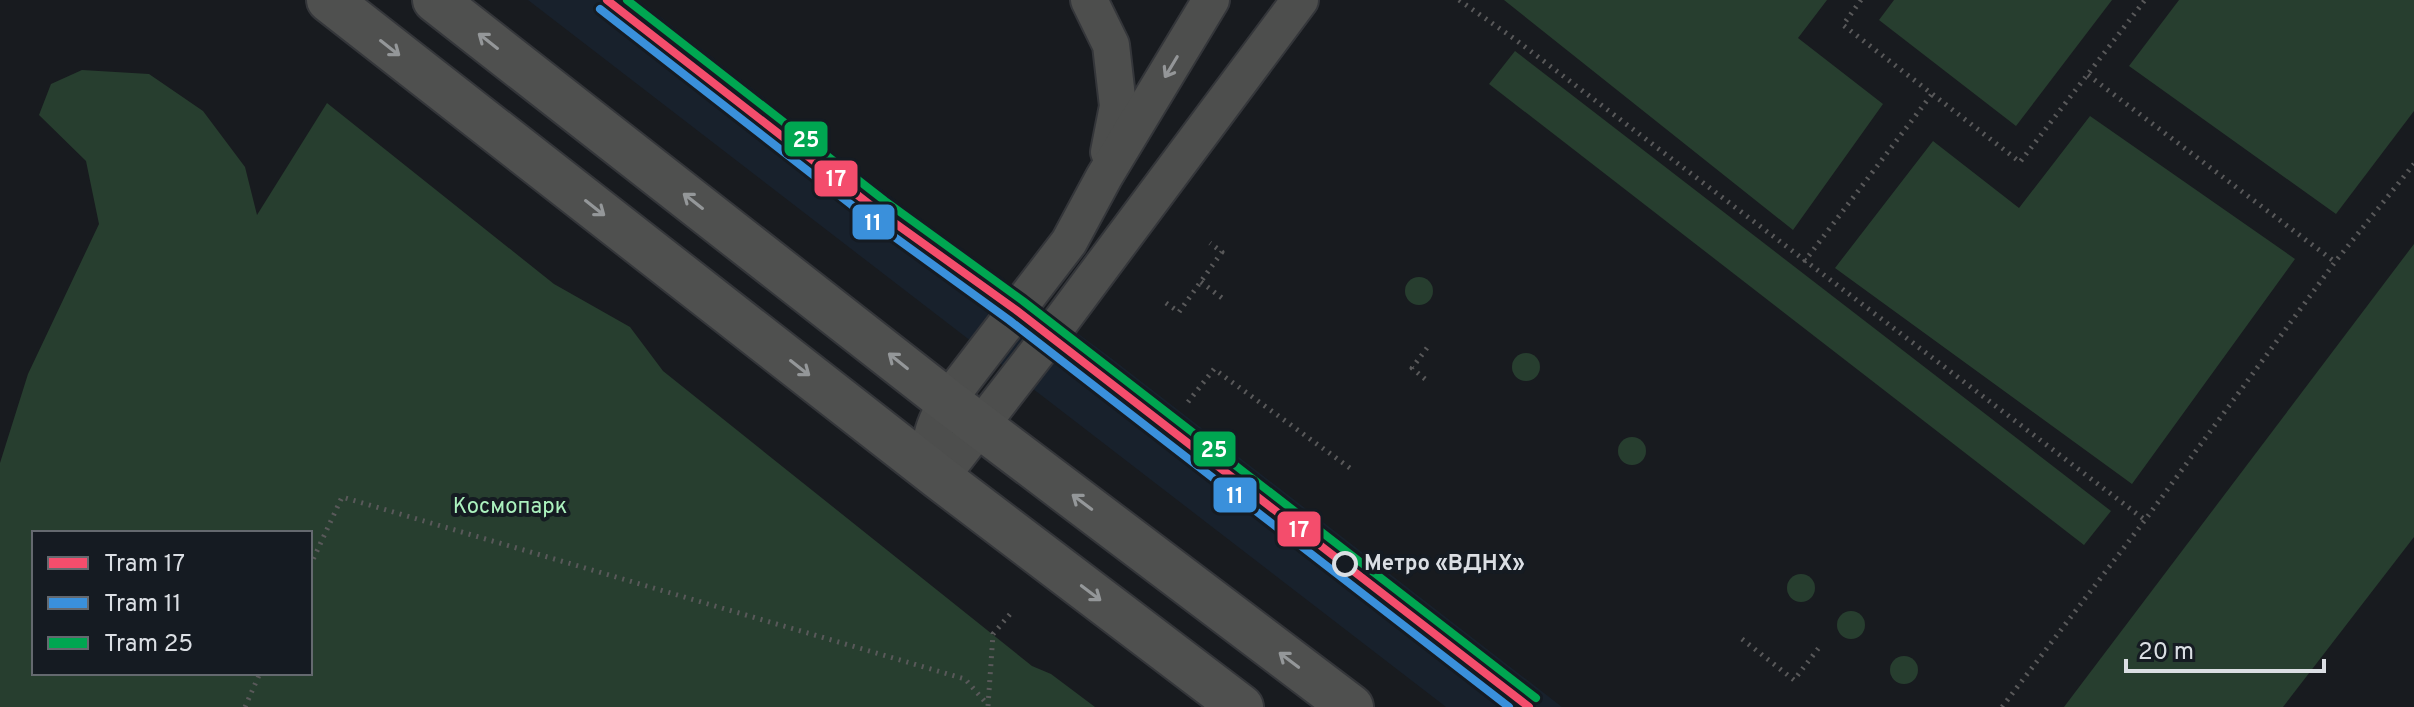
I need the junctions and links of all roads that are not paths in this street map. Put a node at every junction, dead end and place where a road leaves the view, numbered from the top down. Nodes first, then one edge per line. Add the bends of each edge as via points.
1 (329, 0) edge
2 (435, 0) edge
3 (1089, 0) edge
4 (1211, 0) edge
5 (1292, 10) edge
6 (1104, 177) junction
7 (964, 413) junction
8 (940, 478) junction
9 (1241, 707) edge
10 (1351, 707) edge

1 -> 8 street
7 -> 2 street
3 - 6 lane via 1111,45 1118,106
4 -> 6 lane
5 - 7 lane
6 - 7 lane
7 - 8 lane
10 -> 7 street
8 -> 9 street

